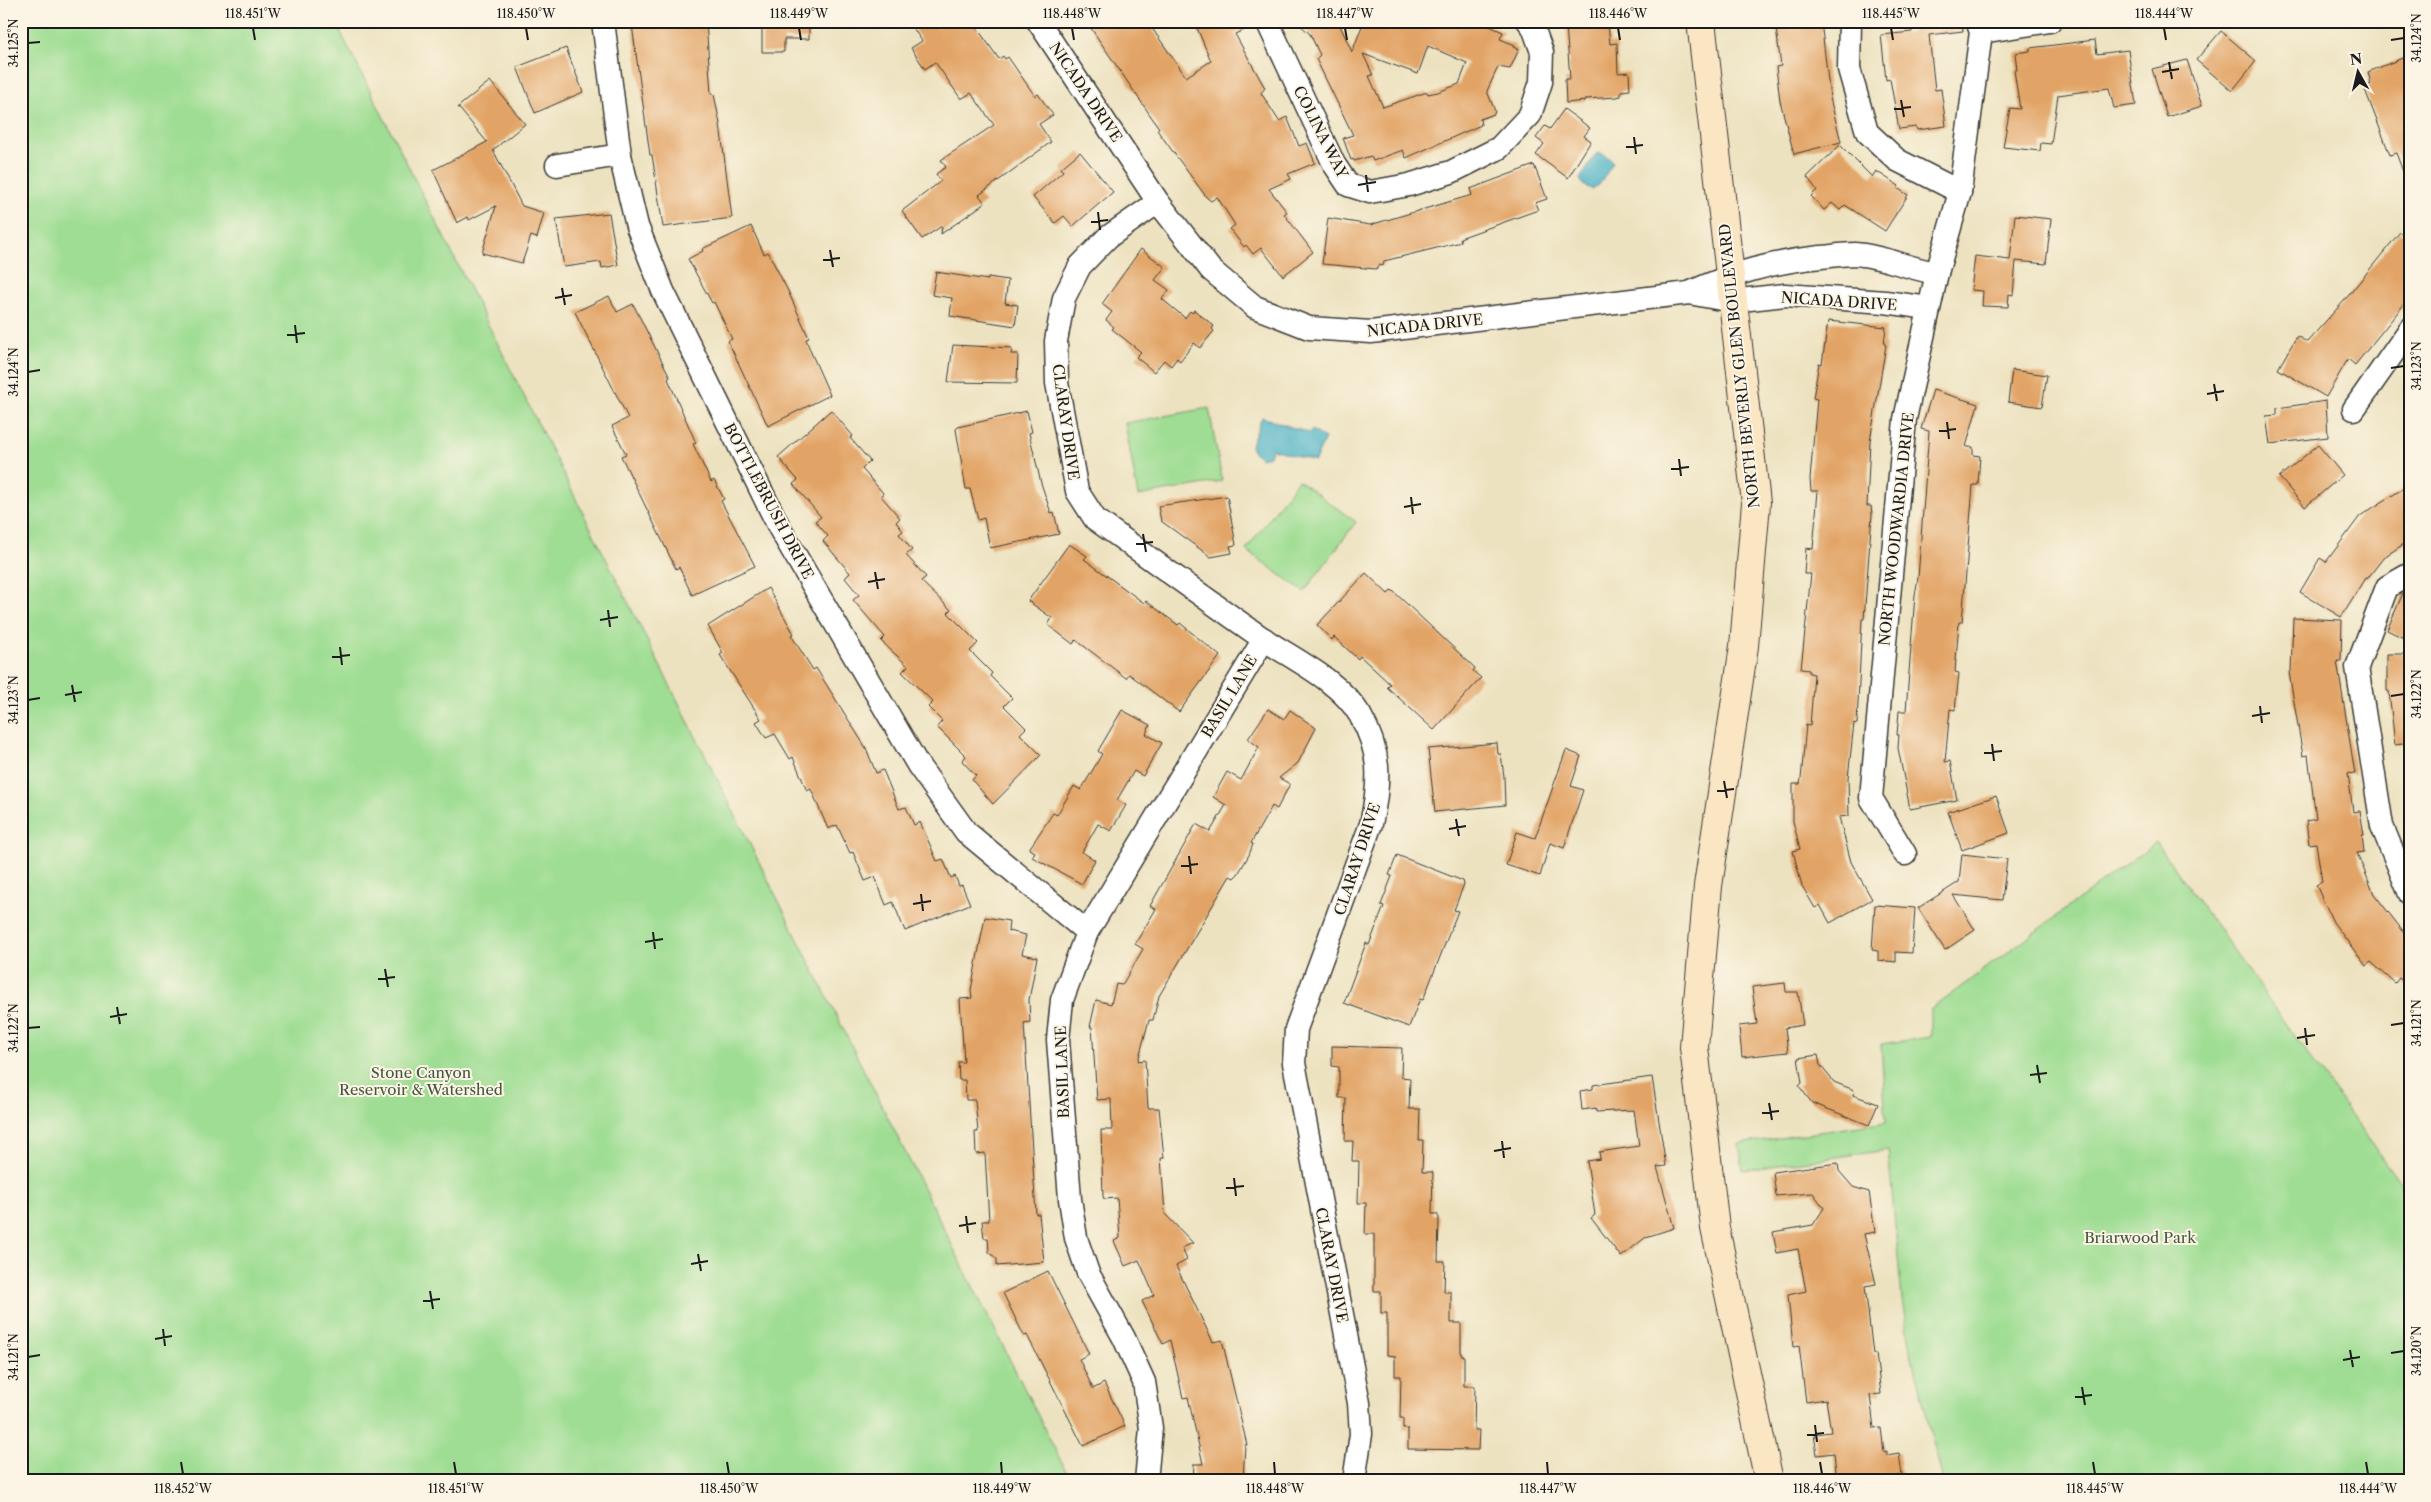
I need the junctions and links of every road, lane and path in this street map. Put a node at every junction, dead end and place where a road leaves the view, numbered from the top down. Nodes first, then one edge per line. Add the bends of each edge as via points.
1 (603, 21) edge
2 (1038, 21) edge
3 (1267, 21) edge
4 (1528, 21) edge
5 (1701, 21) edge
6 (1850, 21) edge
7 (2050, 21) edge
8 (1979, 27) edge
9 (620, 155) junction
10 (557, 165) dead end
11 (1960, 192) junction
12 (1158, 202) junction
13 (1937, 273) junction
14 (1729, 275) junction
15 (1688, 293) junction
16 (1732, 301) junction
17 (1929, 308) junction
18 (2410, 329) edge
19 (2354, 409) dead end
20 (2410, 574) edge
21 (1264, 639) junction
22 (1905, 854) dead end
23 (2410, 894) edge
24 (1088, 932) junction
25 (1146, 1481) edge
26 (1354, 1481) edge
27 (1769, 1481) edge

1 - 9 street, BOTTLEBRUSH DRIVE
2 - 12 street, NICADA DRIVE
3 - 4 street, COLINA WAY via 1334,164 1348,186 1370,192 1409,186 1451,172 1499,148 1530,115 1541,82 1542,52
5 - 14 main road, NORTH BEVERLY GLEN BOULEVARD
6 - 11 street via 1849,69 1866,132 1897,160
7 - 8 street
8 - 11 street, NORTH WOODWARDIA DRIVE
9 - 10 street
9 - 24 street, BOTTLEBRUSH DRIVE via 637,226 662,291 780,529 918,765 966,832
11 - 13 street, NORTH WOODWARDIA DRIVE
12 - 15 street, NICADA DRIVE via 1211,270 1226,283 1255,307 1309,328 1371,332
12 - 21 street, CLARAY DRIVE via 1108,237 1080,266 1064,298 1056,341 1057,383 1076,491 1096,519
13 - 14 street, NICADA DRIVE via 1855,254 1781,261
13 - 17 street, NORTH WOODWARDIA DRIVE
14 - 15 street, NICADA DRIVE
14 - 16 main road, NORTH BEVERLY GLEN BOULEVARD
15 - 16 street, NICADA DRIVE
16 - 17 street, NICADA DRIVE via 1785,295
16 - 27 main road, NORTH BEVERLY GLEN BOULEVARD via 1756,503 1744,646 1708,886 1694,1047 1715,1228
17 - 22 street, NORTH WOODWARDIA DRIVE via 1905,419 1871,798
18 - 19 street
20 - 23 street via 2387,587 2357,666 2382,826
21 - 24 street, BASIL LANE
21 - 26 street, CLARAY DRIVE via 1335,686 1359,713 1372,740 1377,764 1379,789 1371,824 1296,1029 1294,1064 1359,1403 1362,1434
24 - 25 street, BASIL LANE via 1062,1000 1058,1040 1070,1200 1076,1238 1088,1273 1144,1382 1151,1428

